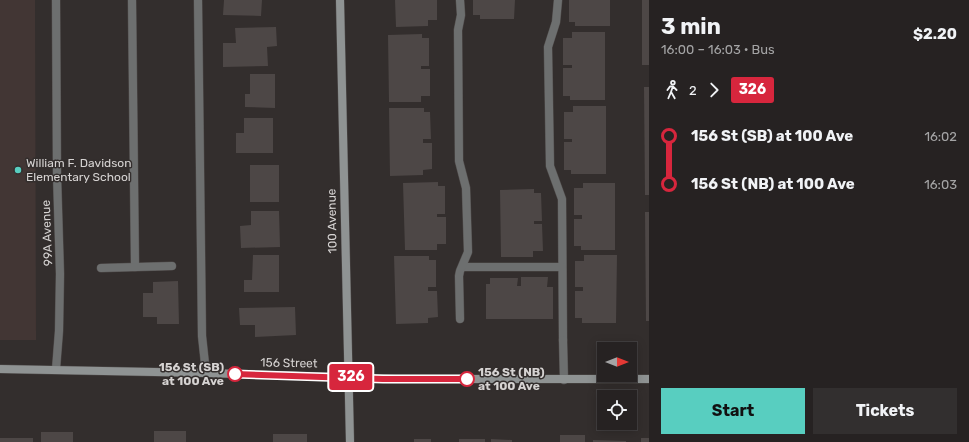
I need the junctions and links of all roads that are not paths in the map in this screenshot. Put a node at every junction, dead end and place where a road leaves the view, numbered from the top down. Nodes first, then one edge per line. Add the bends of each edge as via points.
1 (56, 0) edge
2 (132, 0) edge
3 (198, 0) edge
4 (340, 0) edge
5 (460, 0) edge
6 (558, 0) edge
7 (172, 266) dead end
8 (136, 267) junction
9 (462, 267) junction
10 (562, 267) junction
11 (101, 268) dead end
12 (460, 319) dead end
13 (0, 369) edge
14 (56, 370) junction
15 (206, 373) junction
16 (349, 377) junction
17 (649, 379) edge
18 (564, 380) junction
19 (350, 442) edge

1 - 14 street, 99A Avenue via 60,274
2 - 8 street
3 - 15 street via 202,336
4 - 16 main road, 100 Avenue
5 - 9 street via 459,161 466,188 468,252
6 - 10 street via 556,22 548,47 550,166 562,200
7 - 8 street
8 - 11 street
9 - 10 street
9 - 12 street via 459,276
10 - 18 street
13 - 14 main road, 156 Street
14 - 15 main road, 156 Street
15 - 16 main road, 156 Street
16 - 18 main road, 156 Street
16 - 19 main road, 100 Avenue
17 - 18 main road, 156 Street

